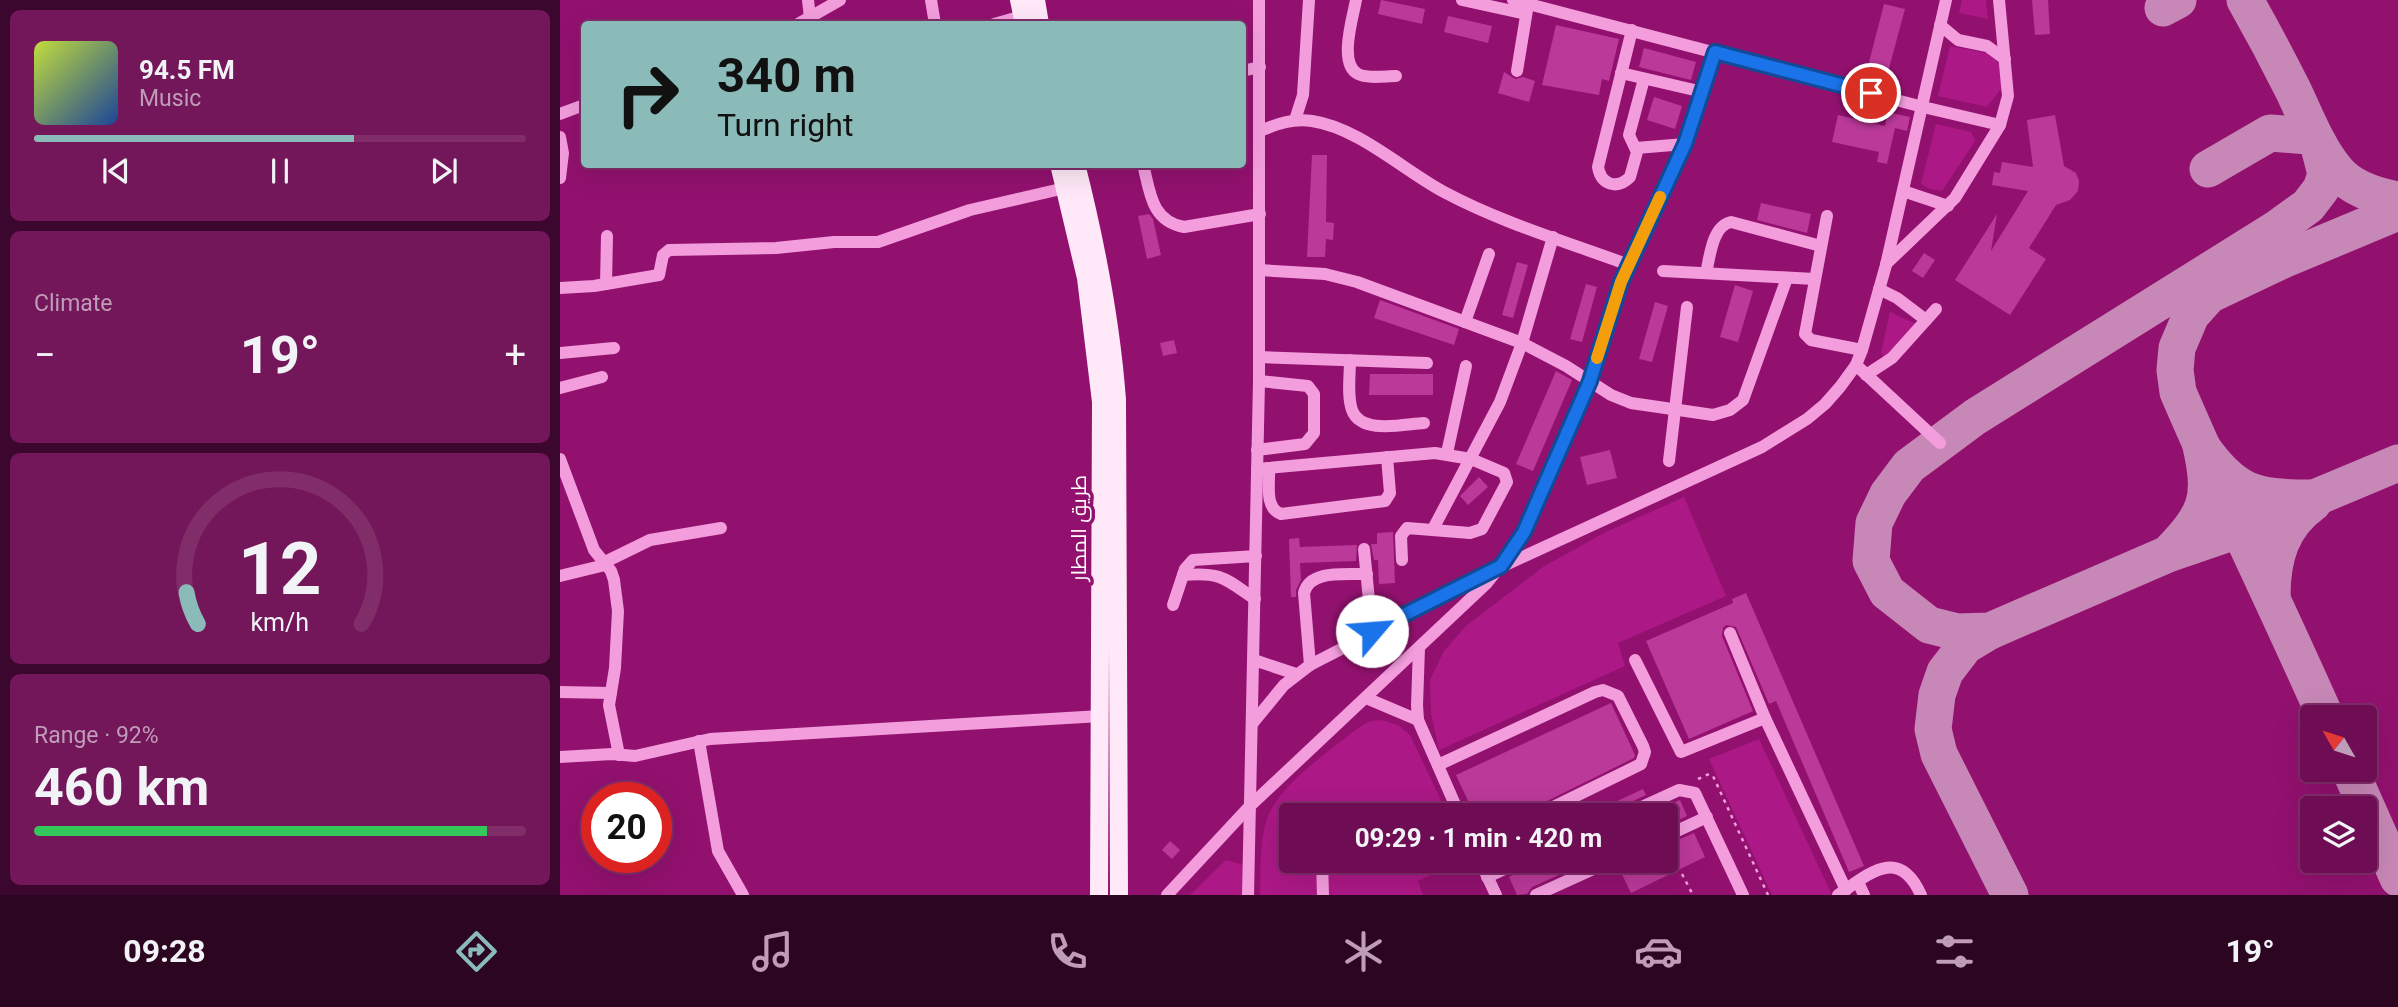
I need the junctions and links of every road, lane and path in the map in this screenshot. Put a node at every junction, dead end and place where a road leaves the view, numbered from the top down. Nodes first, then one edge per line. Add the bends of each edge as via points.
1 (808, 0) edge
2 (840, 0) edge
3 (931, 0) edge
4 (1036, 0) edge
5 (1259, 0) edge
6 (1309, 0) edge
7 (1356, 0) edge
8 (1462, 0) edge
9 (1513, 0) edge
10 (1946, 0) edge
11 (1999, 0) edge
12 (1527, 9) junction
13 (1021, 14) edge
14 (804, 21) edge
15 (934, 21) edge
16 (1003, 21) edge
17 (1040, 21) edge
18 (1940, 25) junction
19 (1632, 30) junction
20 (2004, 38) junction
21 (1958, 40) junction
22 (1987, 46) junction
23 (1936, 47) junction
24 (1715, 52) junction
25 (2006, 59) junction
26 (1260, 67) junction
27 (1246, 70) edge
28 (1517, 71) dead end
29 (1621, 73) junction
30 (1396, 76) dead end
31 (1644, 79) junction
32 (1703, 92) junction
33 (581, 106) edge
34 (1923, 107) junction
35 (560, 114) edge
36 (1295, 120) junction
37 (2000, 125) junction
38 (1260, 131) junction
39 (560, 136) edge
40 (1685, 144) junction
41 (1636, 148) junction
42 (1060, 168) edge
43 (1077, 168) edge
44 (1144, 168) edge
45 (560, 178) edge
46 (1065, 188) junction
47 (1903, 191) junction
48 (1948, 206) junction
49 (1259, 214) junction
50 (1827, 216) dead end
51 (607, 236) dead end
52 (1553, 237) junction
53 (1821, 246) junction
54 (1489, 254) dead end
55 (1629, 265) junction
56 (1886, 265) junction
57 (1259, 270) junction
58 (1663, 271) dead end
59 (1706, 273) junction
60 (1787, 278) junction
61 (1814, 279) junction
62 (606, 284) junction
63 (560, 288) edge
64 (1879, 289) junction
65 (1687, 307) dead end
66 (1936, 309) dead end
67 (1926, 320) junction
68 (1465, 322) junction
69 (1522, 343) junction
70 (614, 348) dead end
71 (1862, 350) junction
72 (560, 353) edge
73 (1259, 357) junction
74 (1350, 360) junction
75 (1427, 363) dead end
76 (1856, 365) junction
77 (1466, 366) dead end
78 (1866, 375) junction
79 (602, 377) dead end
80 (1259, 381) junction
81 (1590, 381) junction
82 (560, 388) edge
83 (1675, 410) junction
84 (1424, 423) dead end
85 (1940, 443) dead end
86 (1257, 450) junction
87 (1447, 453) junction
88 (1387, 457) junction
89 (560, 459) edge
90 (1471, 459) junction
91 (1668, 461) dead end
92 (1263, 468) junction
93 (721, 528) dead end
94 (1433, 529) junction
95 (1364, 549) dead end
96 (1256, 556) junction
97 (1214, 558) junction
98 (1402, 560) dead end
99 (604, 564) junction
100 (1501, 566) junction
101 (1213, 574) junction
102 (1367, 574) junction
103 (1182, 575) junction
104 (560, 576) edge
105 (1255, 599) junction
106 (1173, 604) dead end
107 (1372, 631) junction
108 (1730, 633) dead end
109 (1419, 648) junction
110 (1254, 660) junction
111 (1635, 660) dead end
112 (1310, 665) junction
113 (1296, 674) junction
114 (560, 692) edge
115 (611, 693) junction
116 (1366, 698) junction
117 (1101, 716) junction
118 (1765, 718) junction
119 (1418, 720) junction
120 (1252, 724) junction
121 (699, 741) junction
122 (619, 755) junction
123 (560, 757) edge
124 (1438, 765) junction
125 (1679, 790) junction
126 (1454, 803) edge
127 (1562, 803) edge
128 (1650, 803) edge
129 (1249, 807) junction
130 (1707, 817) junction
131 (1678, 830) edge
132 (1322, 873) edge
133 (1485, 873) edge
134 (1496, 873) edge
135 (1585, 873) edge
136 (1682, 874) dead end
137 (1487, 877) junction
138 (1858, 882) junction
139 (1842, 892) edge
140 (743, 895) edge
141 (1099, 895) edge
142 (1119, 895) edge
143 (1167, 895) edge
144 (1248, 895) edge
145 (1322, 895) edge
146 (1496, 895) edge
147 (1536, 895) edge
148 (1693, 895) edge
149 (1743, 895) edge
150 (1768, 895) edge
151 (1864, 895) edge
152 (1921, 895) edge

1 - 14 street
2 - 14 street
3 - 15 street
4 - 17 main road
5 - 26 street
6 - 36 street via 1303,95
7 - 30 street via 1349,66 1360,75
8 - 12 street
9 - 12 street
10 - 18 street
11 - 20 street
12 - 19 street
12 - 28 street
13 - 16 street
18 - 21 street
18 - 23 street
19 - 24 street
19 - 29 street
20 - 22 street
20 - 25 street
21 - 22 street
21 - 23 street
22 - 25 street
23 - 34 street
24 - 32 street
24 - 34 street
25 - 37 street via 2008,96
26 - 27 street
26 - 38 street
29 - 31 street
29 - 41 street via 1598,167 1603,181 1625,183
31 - 32 street
31 - 41 street via 1629,135
32 - 40 street
33 - 35 street
34 - 37 street
34 - 47 street
36 - 38 street
36 - 52 street via 1314,121 1351,136 1443,191
37 - 48 street
38 - 49 street
39 - 45 street
40 - 41 street
40 - 55 street
42 - 46 main road, طريق المطار
43 - 142 main road, طريق المطار via 1102,273 1117,400
44 - 49 street via 1153,204 1174,226
46 - 62 street via 970,210 878,242 669,250 663,255 659,275
46 - 117 main road, طريق المطار via 1086,278 1101,402
47 - 48 street
47 - 56 street
48 - 56 street
49 - 57 street
50 - 53 street
51 - 62 street
52 - 55 street
52 - 69 street
53 - 59 street via 1726,223 1717,232
53 - 61 street
54 - 68 street
55 - 81 street
56 - 64 street
57 - 68 street via 1341,277
57 - 73 street
58 - 59 street
59 - 60 street
60 - 61 street
60 - 83 street via 1743,400 1730,411 1713,415
61 - 71 street via 1805,334 1811,340
62 - 63 street
64 - 67 street
64 - 71 street
65 - 83 street
66 - 67 street
67 - 78 street via 1892,358
68 - 69 street
69 - 81 street
69 - 90 street via 1500,402
70 - 72 street
71 - 76 street
73 - 74 street
73 - 80 street
74 - 75 street
74 - 84 street via 1351,407 1361,422 1373,426
76 - 78 street
76 - 100 street via 1825,404 1762,447
77 - 87 street
78 - 85 street
79 - 82 street
80 - 86 street
80 - 86 street via 1308,386 1314,394 1314,433 1305,444
81 - 83 street via 1619,399
81 - 100 street via 1533,516
83 - 91 street
86 - 92 street
87 - 88 street
87 - 90 street
88 - 92 street
88 - 92 street via 1390,492 1385,501 1281,514 1270,507
89 - 99 street via 594,550
90 - 94 street
90 - 94 street via 1506,477 1486,525 1470,533
92 - 96 street
93 - 99 street via 650,540
94 - 98 street via 1410,527 1404,531
95 - 102 street
96 - 97 street
96 - 105 street
97 - 101 street
97 - 103 street via 1193,560
99 - 104 street
99 - 115 street via 614,580 617,605
100 - 107 street
100 - 109 street
101 - 103 street
101 - 105 street
102 - 107 street
102 - 112 street via 1317,577 1308,583 1304,593
103 - 106 street
105 - 110 street
107 - 112 street
108 - 118 street
109 - 116 street
109 - 119 street
110 - 113 street
110 - 120 street
111 - 118 street via 1681,752
112 - 113 street
113 - 120 street
114 - 115 street
115 - 122 street via 609,705
116 - 119 street
116 - 129 street
117 - 121 street
117 - 141 main road, طريق المطار
118 - 139 street
119 - 124 street
120 - 129 street
121 - 122 street via 635,756
121 - 140 street via 718,851
122 - 123 street
124 - 126 street
124 - 127 street via 1595,692 1618,696 1643,746 1641,764
125 - 128 street
125 - 130 street via 1695,793
125 - 150 path via 1713,776
129 - 143 street
129 - 144 street
130 - 131 street
130 - 149 street
132 - 145 street
133 - 137 street
134 - 137 street
135 - 147 street
136 - 148 path
137 - 146 street
138 - 139 street
138 - 151 street
138 - 152 street via 1893,867 1909,873

